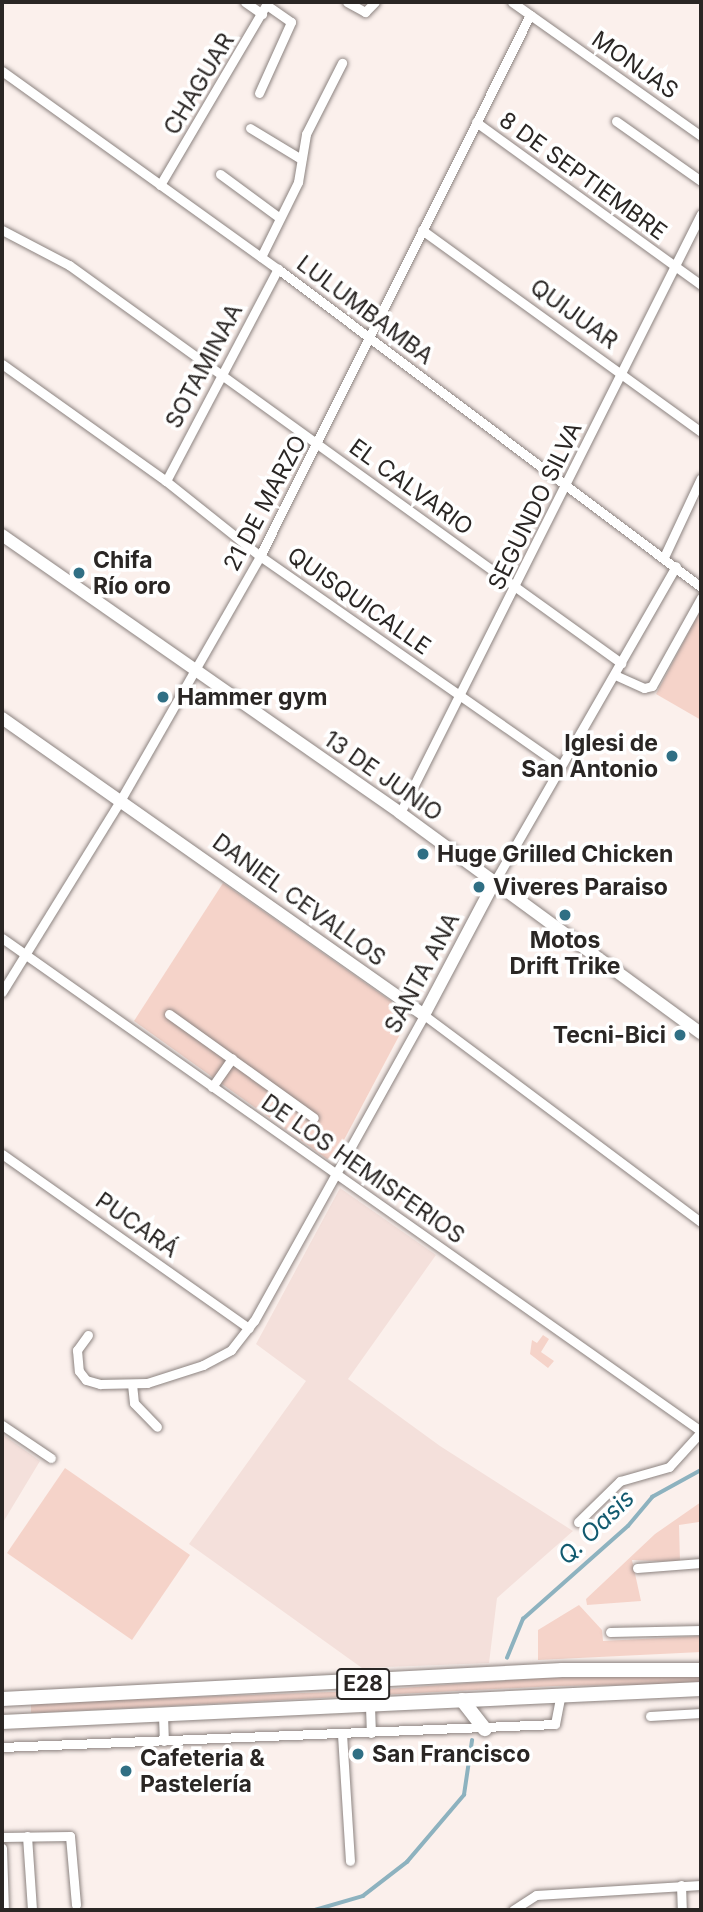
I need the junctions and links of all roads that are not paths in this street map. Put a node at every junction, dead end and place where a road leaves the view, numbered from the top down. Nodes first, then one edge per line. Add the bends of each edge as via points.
1 (245, 2) edge
2 (346, 2) edge
3 (375, 2) edge
4 (512, 2) edge
5 (267, 3) edge
6 (262, 14) junction
7 (530, 15) junction
8 (342, 62) dead end
9 (2, 71) edge
10 (259, 93) dead end
11 (616, 121) dead end
12 (476, 122) junction
13 (250, 128) dead end
14 (701, 136) edge
15 (302, 159) junction
16 (219, 174) dead end
17 (701, 181) edge
18 (160, 185) junction
19 (701, 214) edge
20 (280, 218) junction
21 (2, 230) edge
22 (422, 230) junction
23 (261, 257) junction
24 (674, 265) junction
25 (278, 270) junction
26 (701, 285) edge
27 (369, 337) junction
28 (2, 364) edge
29 (621, 372) junction
30 (220, 375) junction
31 (701, 432) edge
32 (320, 444) junction
33 (701, 478) edge
34 (166, 481) junction
35 (567, 485) junction
36 (2, 535) edge
37 (260, 556) junction
38 (664, 557) junction
39 (676, 566) junction
40 (701, 587) edge
41 (516, 589) junction
42 (701, 598) edge
43 (621, 663) junction
44 (196, 670) junction
45 (615, 675) junction
46 (462, 697) junction
47 (2, 718) edge
48 (561, 766) junction
49 (121, 799) junction
50 (400, 813) junction
51 (495, 881) junction
52 (2, 938) edge
53 (25, 954) junction
54 (2, 992) edge
55 (169, 1014) dead end
56 (424, 1015) junction
57 (701, 1033) edge
58 (232, 1058) junction
59 (212, 1087) junction
60 (314, 1118) dead end
61 (2, 1154) edge
62 (334, 1173) junction
63 (701, 1222) edge
64 (249, 1328) junction
65 (88, 1335) dead end
66 (132, 1384) junction
67 (2, 1425) edge
68 (157, 1427) dead end
69 (701, 1432) edge
70 (51, 1458) dead end
71 (578, 1522) dead end
72 (701, 1563) edge
73 (637, 1567) dead end
74 (701, 1630) edge
75 (610, 1632) dead end
76 (701, 1670) edge
77 (701, 1689) edge
78 (561, 1694) junction
79 (24, 1698) junction
80 (2, 1699) edge
81 (462, 1700) junction
82 (370, 1706) junction
83 (701, 1713) edge
84 (163, 1716) junction
85 (650, 1716) dead end
86 (26, 1721) junction
87 (2, 1722) edge
88 (485, 1729) junction
89 (371, 1733) junction
90 (342, 1734) junction
91 (164, 1741) junction
92 (2, 1747) edge
93 (27, 1836) junction
94 (2, 1837) edge
95 (2, 1848) edge
96 (351, 1861) dead end
97 (681, 1885) junction
98 (701, 1885) edge
99 (76, 1905) dead end
100 (32, 1909) edge
101 (4, 1910) edge
102 (513, 1910) edge
103 (682, 1910) edge

1 - 6 street
2 - 3 street via 365,12
4 - 7 street, MONJAS
5 - 6 street, CHAGUAR
5 - 10 street via 291,22
6 - 18 street, CHAGUAR
7 - 12 street, 21 DE MARZO
7 - 14 street, MONJAS
8 - 15 street via 306,134
9 - 18 street, LULUMBAMBA
11 - 17 street
12 - 22 street, 21 DE MARZO
12 - 24 street, 8 DE SEPTIEMBRE
13 - 15 street
15 - 20 street via 298,182
16 - 20 street
18 - 23 street, LULUMBAMBA
19 - 24 street, SEGUNDO SILVA
20 - 23 street
21 - 30 street, EL CALVARIO via 69,265
22 - 27 street, 21 DE MARZO
22 - 29 street, QUIJUAR
23 - 25 street, LULUMBAMBA
24 - 26 street, 8 DE SEPTIEMBRE
24 - 29 street, SEGUNDO SILVA
25 - 27 street, LULUMBAMBA
25 - 30 street, SOTAMINAA
27 - 32 street, 21 DE MARZO
27 - 35 street, LULUMBAMBA
28 - 34 street, QUISQUICALLE
29 - 31 street, QUIJUAR
29 - 35 street, SEGUNDO SILVA
30 - 32 street, EL CALVARIO
30 - 34 street, SOTAMINAA
32 - 37 street, 21 DE MARZO
32 - 41 street, EL CALVARIO
33 - 38 street
34 - 37 street, QUISQUICALLE
35 - 38 street, LULUMBAMBA
35 - 41 street, SEGUNDO SILVA
36 - 44 main road, 13 DE JUNIO
37 - 44 street, 21 DE MARZO
37 - 46 street, QUISQUICALLE
38 - 39 street, LULUMBAMBA
39 - 40 street, LULUMBAMBA
39 - 43 street, SANTA ANA
41 - 43 street, EL CALVARIO
41 - 46 street, SEGUNDO SILVA
42 - 45 street via 648,688
43 - 45 street, SANTA ANA
44 - 49 street, 21 DE MARZO
44 - 50 main road, 13 DE JUNIO
45 - 48 street, SANTA ANA
46 - 48 street, QUISQUICALLE
46 - 50 street, SEGUNDO SILVA
47 - 49 main road, DANIEL CEVALLOS
48 - 51 street, SANTA ANA
49 - 53 street, 21 DE MARZO
49 - 56 main road, DANIEL CEVALLOS
50 - 51 main road, 13 DE JUNIO
51 - 56 main road, SANTA ANA
51 - 57 main road, 13 DE JUNIO
52 - 53 street, DE LOS HEMISFERIOS
53 - 54 street, 21 DE MARZO
53 - 59 street, DE LOS HEMISFERIOS
55 - 58 street
56 - 62 street, SANTA ANA
56 - 63 street, DANIEL CEVALLOS
58 - 59 street
58 - 60 street
59 - 62 street, DE LOS HEMISFERIOS
61 - 64 street, PUCARÁ
62 - 64 street, SANTA ANA
62 - 69 street, DE LOS HEMISFERIOS
64 - 66 street, SANTA ANA via 221,1357
65 - 66 street via 77,1350 79,1371 86,1380
66 - 68 street via 134,1403
67 - 70 street
69 - 71 street via 669,1467 620,1481
72 - 73 street
74 - 75 street
76 - 79 main road, E28 via 478,1670
77 - 78 main road, E28
78 - 81 main road, E28
78 - 88 street via 555,1724
79 - 80 main road, E28
79 - 86 main road
81 - 82 main road, E28
81 - 88 main road
82 - 84 main road, E28
82 - 89 street
83 - 85 street
84 - 86 main road, E28
84 - 91 street
86 - 87 main road, E28
88 - 89 street
89 - 90 street
90 - 91 street
90 - 96 street
91 - 92 street
93 - 94 street
93 - 99 street via 70,1836
93 - 100 street
95 - 101 street
97 - 98 street
97 - 102 street via 536,1895
97 - 103 street

